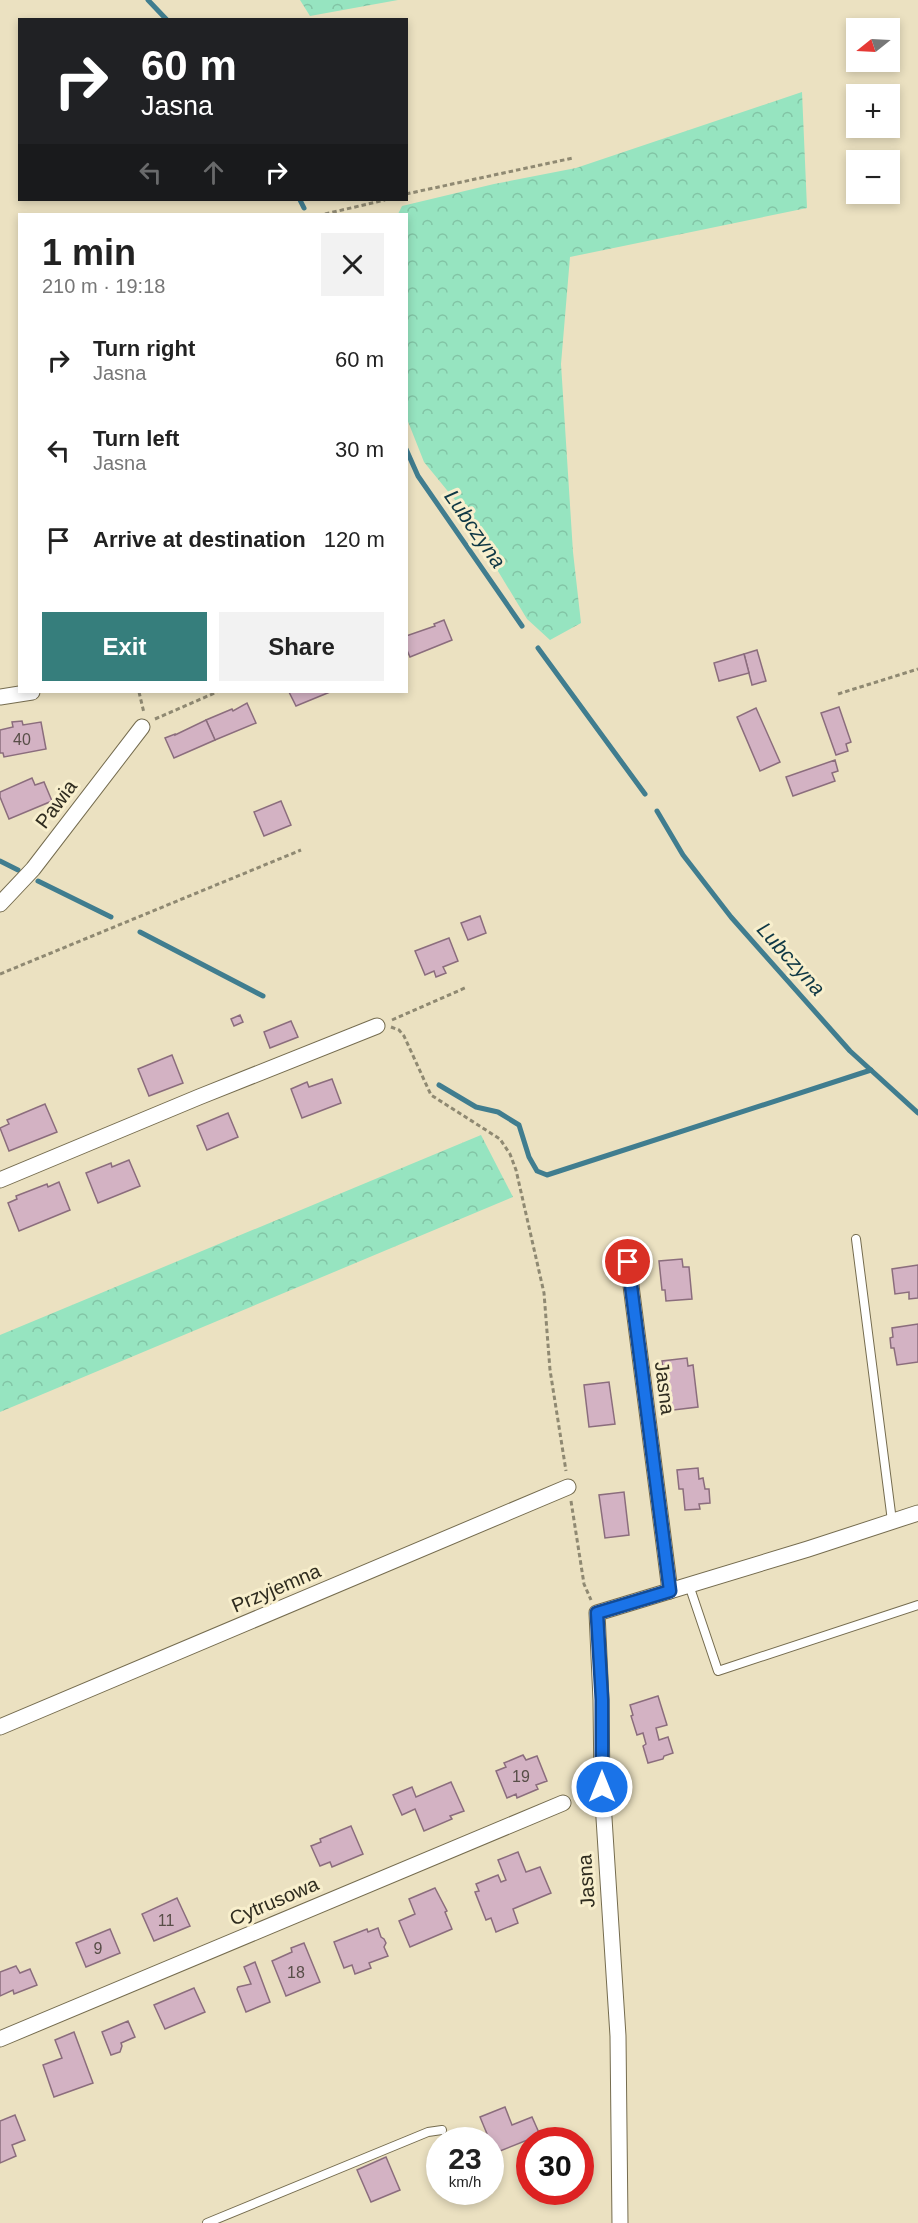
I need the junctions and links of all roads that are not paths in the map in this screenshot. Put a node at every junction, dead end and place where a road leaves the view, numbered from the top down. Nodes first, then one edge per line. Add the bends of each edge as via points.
1 (26, 693) edge
2 (0, 697) edge
3 (144, 725) road end
4 (0, 904) edge
5 (377, 1026) dead end
6 (0, 1180) edge
7 (856, 1239) dead end
8 (628, 1262) dead end
9 (568, 1487) road end
10 (918, 1513) edge
11 (892, 1521) junction
12 (689, 1585) junction
13 (670, 1591) junction
14 (918, 1605) edge
15 (0, 1727) edge
16 (563, 1803) dead end
17 (0, 2039) edge
18 (426, 2133) edge
19 (207, 2223) edge
20 (620, 2223) edge

1 - 2 street
3 - 4 street, Pawia via 33,869
5 - 6 street
7 - 11 lane
8 - 13 street, Jasna
9 - 15 street, Przyjemna
10 - 11 street
11 - 12 street
12 - 13 street
12 - 14 lane via 718,1671
13 - 20 street, Jasna via 597,1613 602,1787 618,2036
16 - 17 street, Cytrusowa
18 - 19 lane

